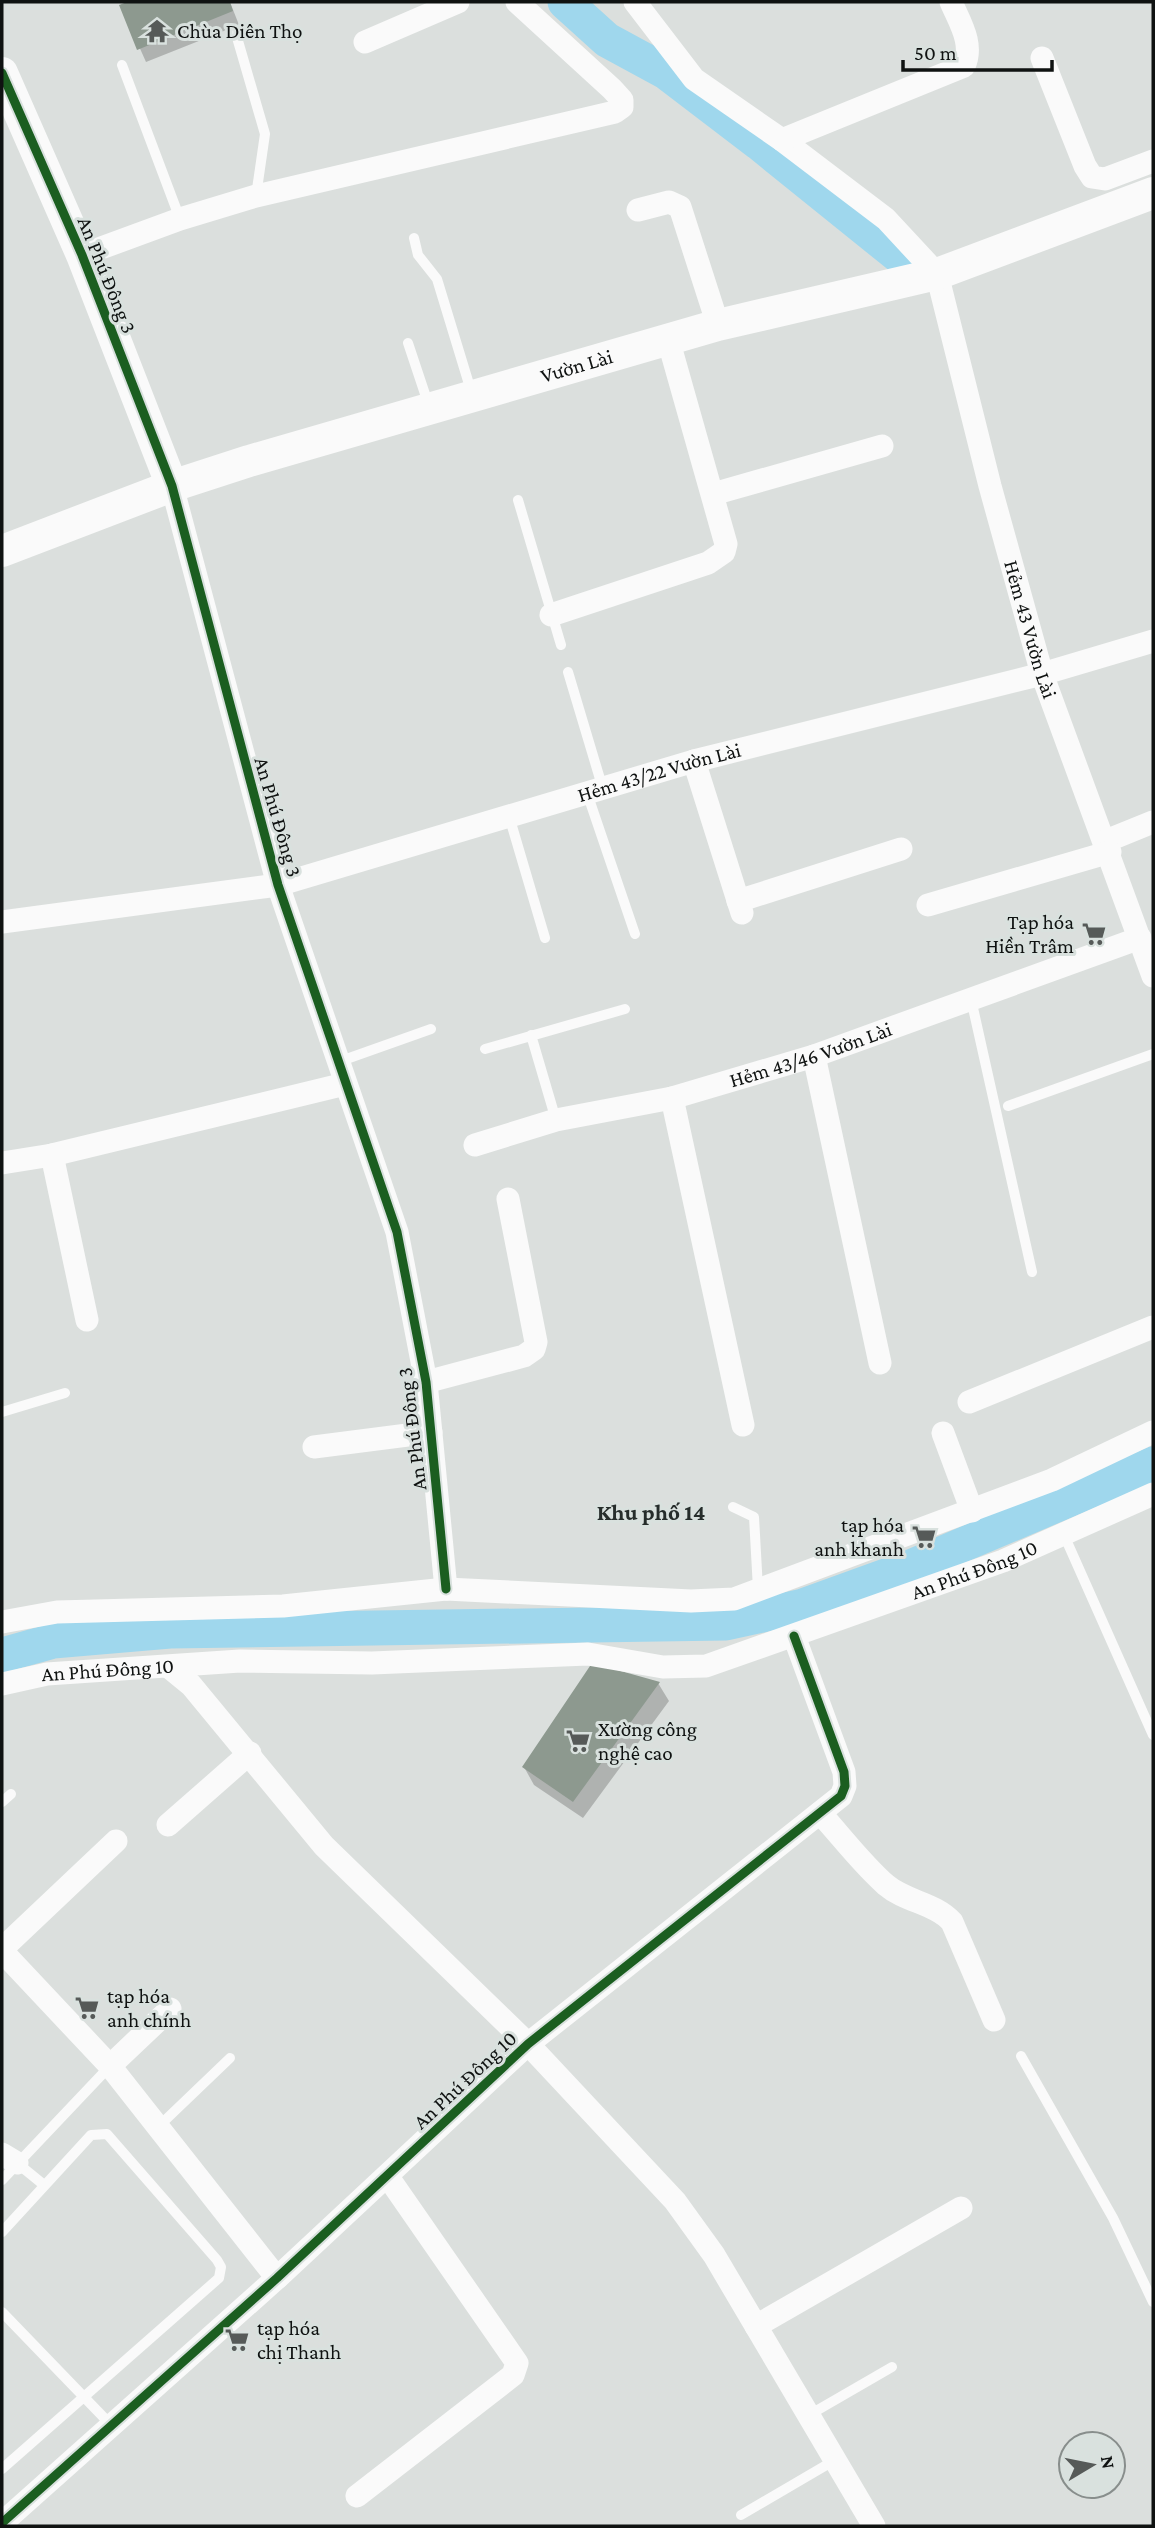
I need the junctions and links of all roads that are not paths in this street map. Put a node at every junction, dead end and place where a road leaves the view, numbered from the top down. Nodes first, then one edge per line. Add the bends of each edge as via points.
1 (458, 2) edge
2 (517, 2) edge
3 (635, 2) edge
4 (951, 2) edge
5 (236, 34) dead end
6 (365, 42) dead end
7 (1042, 58) dead end
8 (122, 65) dead end
9 (2, 73) edge
10 (782, 140) junction
11 (1153, 161) edge
12 (1153, 193) edge
13 (256, 196) junction
14 (639, 210) dead end
15 (180, 219) junction
16 (414, 238) dead end
17 (82, 255) junction
18 (937, 274) junction
19 (718, 325) junction
20 (668, 339) junction
21 (408, 344) dead end
22 (472, 396) junction
23 (430, 408) junction
24 (882, 446) dead end
25 (172, 486) junction
26 (713, 494) junction
27 (518, 500) dead end
28 (2, 551) edge
29 (551, 615) junction
30 (1153, 641) edge
31 (561, 645) dead end
32 (568, 672) dead end
33 (1042, 674) junction
34 (694, 761) junction
35 (595, 791) junction
36 (509, 816) junction
37 (1153, 822) edge
38 (1108, 846) junction
39 (901, 849) dead end
40 (278, 885) junction
41 (928, 905) dead end
42 (2, 922) edge
43 (635, 934) dead end
44 (545, 938) dead end
45 (1140, 938) junction
46 (1153, 976) edge
47 (971, 999) junction
48 (625, 1009) dead end
49 (430, 1029) dead end
50 (531, 1035) junction
51 (485, 1049) dead end
52 (1153, 1054) edge
53 (814, 1056) junction
54 (338, 1062) junction
55 (345, 1084) junction
56 (672, 1098) junction
57 (1008, 1106) dead end
58 (556, 1120) junction
59 (475, 1145) dead end
60 (52, 1155) junction
61 (2, 1163) edge
62 (508, 1199) dead end
63 (1032, 1272) dead end
64 (88, 1320) dead end
65 (1153, 1327) edge
66 (880, 1363) dead end
67 (426, 1382) junction
68 (65, 1393) dead end
69 (969, 1402) dead end
70 (2, 1412) edge
71 (743, 1424) dead end
72 (431, 1432) junction
73 (1153, 1432) edge
74 (943, 1433) dead end
75 (314, 1447) dead end
76 (1153, 1494) edge
77 (733, 1507) dead end
78 (972, 1511) junction
79 (1064, 1535) junction
80 (446, 1589) junction
81 (758, 1592) junction
82 (2, 1622) edge
83 (794, 1636) junction
84 (169, 1667) junction
85 (2, 1684) edge
86 (1153, 1735) edge
87 (250, 1753) junction
88 (11, 1794) dead end
89 (2, 1802) edge
90 (820, 1813) junction
91 (169, 1825) dead end
92 (116, 1841) dead end
93 (2, 1950) edge
94 (170, 2009) dead end
95 (994, 2020) dead end
96 (528, 2044) junction
97 (1021, 2056) dead end
98 (230, 2058) dead end
99 (110, 2066) junction
100 (158, 2127) junction
101 (7, 2166) edge
102 (387, 2177) junction
103 (44, 2185) junction
104 (961, 2208) dead end
105 (2, 2232) edge
106 (277, 2278) junction
107 (1153, 2302) edge
108 (2, 2312) edge
109 (756, 2326) junction
110 (892, 2367) dead end
111 (83, 2395) junction
112 (809, 2415) junction
113 (111, 2425) junction
114 (835, 2460) junction
115 (2, 2469) edge
116 (357, 2496) dead end
117 (741, 2515) dead end
118 (2, 2523) edge
119 (874, 2526) edge

1 - 6 street
2 - 13 street via 612,89 622,107
3 - 10 street via 694,79
4 - 10 street via 968,41 964,66
5 - 13 lane via 265,134
7 - 11 street via 1092,177 1105,179
8 - 15 lane
9 - 17 main road, An Phú Đông 3
10 - 18 street via 886,219
12 - 18 main road, Vườn Lài
13 - 15 street
14 - 19 street via 669,202 680,207
15 - 17 street
16 - 22 lane via 418,255 437,279
17 - 25 main road, An Phú Đông 3
18 - 19 main road, Vườn Lài
18 - 33 street, Hẻm 43 Vườn Lài
19 - 20 main road, Vườn Lài
20 - 22 main road, Vườn Lài
20 - 26 street
21 - 23 lane
22 - 23 main road, Vườn Lài
23 - 25 main road, Vườn Lài
24 - 26 street
25 - 28 main road, Vườn Lài
25 - 40 street, An Phú Đông 3
26 - 29 street via 726,544 719,557
27 - 29 lane
29 - 31 lane
30 - 33 street, Hẻm 43/22 Vườn Lài
32 - 35 lane
33 - 34 street, Hẻm 43/22 Vườn Lài
33 - 38 street, Hẻm 43 Vườn Lài
34 - 35 street, Hẻm 43/22 Vườn Lài
34 - 39 street via 740,907
35 - 36 street, Hẻm 43/22 Vườn Lài
35 - 43 lane
36 - 40 street, Hẻm 43/22 Vườn Lài
36 - 44 lane
37 - 38 street
38 - 41 street
38 - 45 street, Hẻm 43 Vườn Lài
40 - 42 street, Hẻm 43/22 Vườn Lài
40 - 54 street, An Phú Đông 3
45 - 46 street, Hẻm 43 Vườn Lài
45 - 47 street, Hẻm 43/46 Vườn Lài
47 - 53 street, Hẻm 43/46 Vườn Lài
47 - 63 lane
48 - 50 lane
49 - 54 lane
50 - 51 lane
50 - 58 lane
52 - 57 lane
53 - 56 street, Hẻm 43/46 Vườn Lài
53 - 66 street
54 - 55 street, An Phú Đông 3
55 - 60 street
55 - 67 street, An Phú Đông 3 via 397,1232
56 - 58 street, Hẻm 43/46 Vườn Lài
56 - 71 street
58 - 59 street, Hẻm 43/46 Vườn Lài
60 - 61 street
60 - 64 street
62 - 67 street via 534,1349 524,1356
65 - 69 street
67 - 72 street, An Phú Đông 3
68 - 70 lane
72 - 75 street
72 - 80 street, An Phú Đông 3
73 - 78 street via 1052,1480
74 - 78 street
76 - 79 street, An Phú Đông 10
77 - 81 lane via 754,1517
78 - 81 street via 806,1569
79 - 83 street, An Phú Đông 10
79 - 86 lane
80 - 81 street via 691,1601 734,1599
80 - 82 street via 283,1606 57,1612
83 - 84 street, An Phú Đông 10 via 706,1666 663,1667 588,1654 372,1663 240,1661
83 - 90 street, An Phú Đông 10 via 844,1772 841,1796
84 - 85 street, An Phú Đông 10 via 47,1674
84 - 87 street via 191,1685
87 - 91 street
87 - 96 street via 324,1846
88 - 89 lane
90 - 95 street via 887,1886 943,1912 952,1922
90 - 96 street, An Phú Đông 10
92 - 93 street
93 - 99 street
94 - 99 street
96 - 102 street, An Phú Đông 10
96 - 109 street via 675,2201
97 - 107 lane via 1113,2218
98 - 100 lane
99 - 100 street
99 - 101 lane
100 - 106 street
101 - 103 lane
102 - 106 street, An Phú Đông 10
102 - 116 street via 517,2363 513,2375
103 - 105 lane
103 - 111 lane via 91,2135 107,2134 221,2267 219,2278
104 - 109 street
106 - 113 street, An Phú Đông 10
108 - 111 lane
109 - 112 street
110 - 112 lane
111 - 113 lane
111 - 115 lane
112 - 114 street
113 - 118 street, An Phú Đông 10
114 - 117 lane
114 - 119 street

